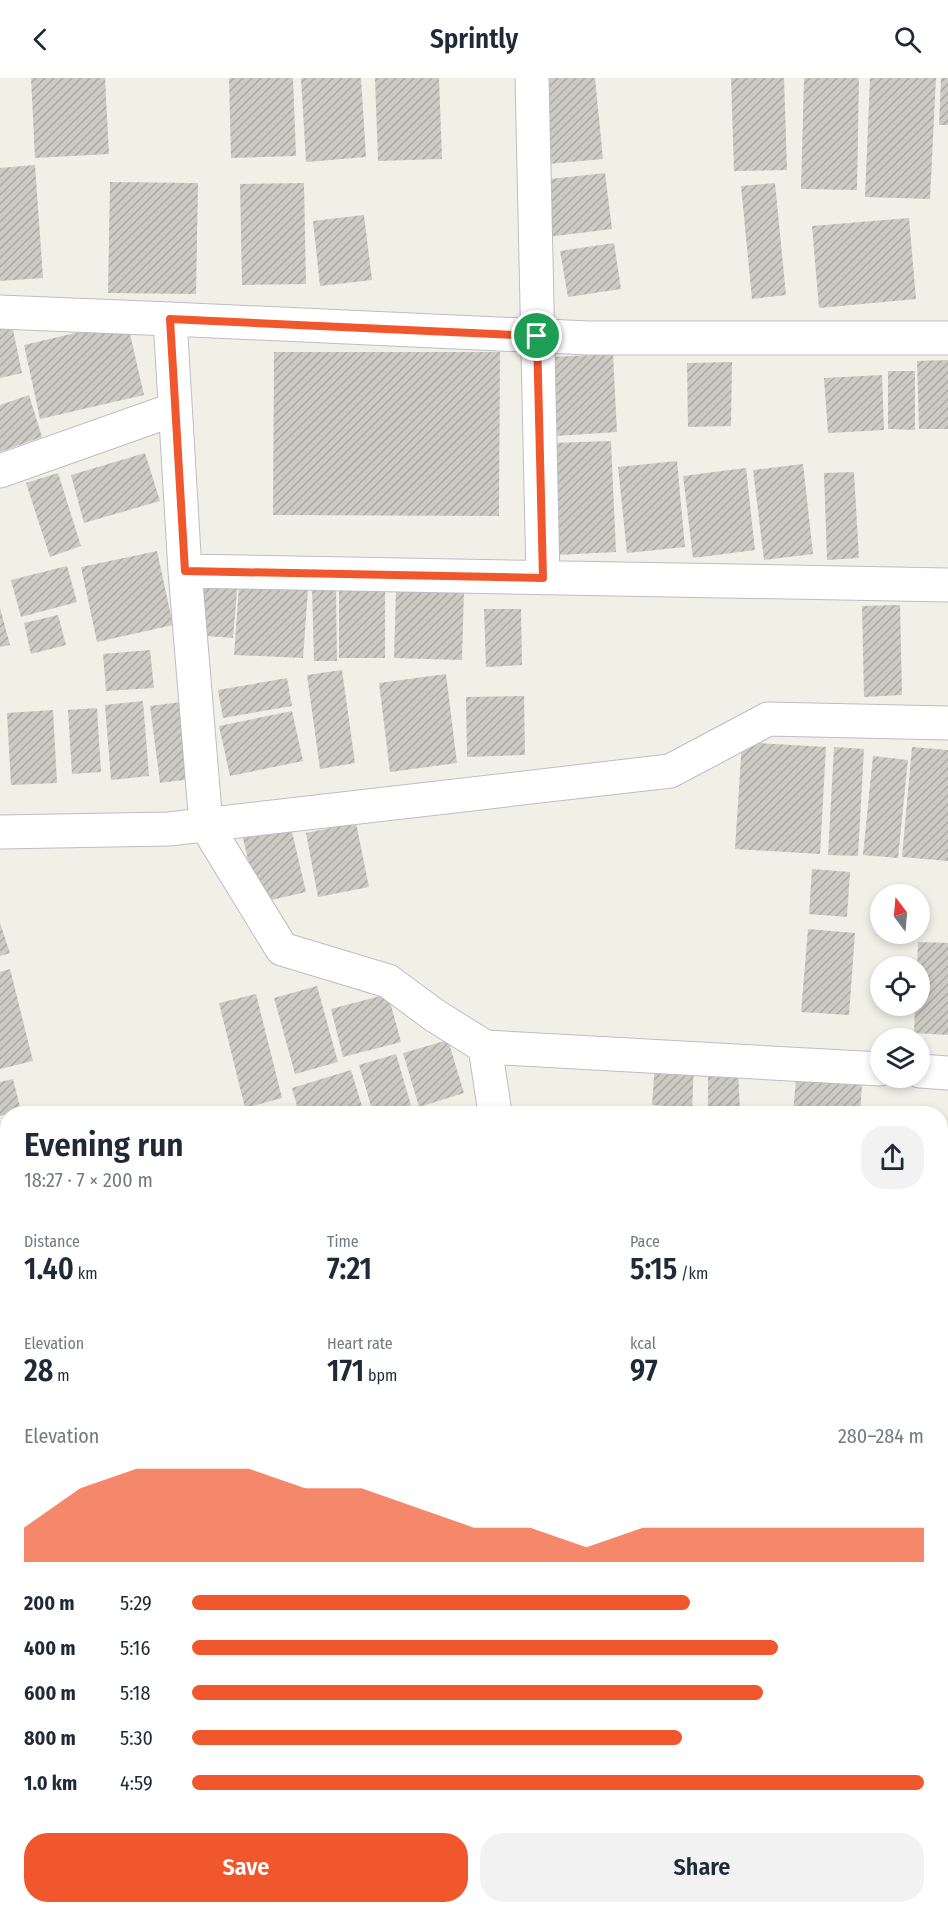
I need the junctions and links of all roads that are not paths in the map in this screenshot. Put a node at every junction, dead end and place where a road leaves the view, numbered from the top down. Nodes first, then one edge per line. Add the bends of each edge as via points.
1 (532, 78) edge
2 (0, 312) edge
3 (170, 319) junction
4 (537, 336) junction
5 (948, 338) edge
6 (175, 409) junction
7 (0, 471) edge
8 (185, 571) junction
9 (543, 578) junction
10 (948, 585) edge
11 (948, 723) edge
12 (206, 825) junction
13 (0, 832) edge
14 (485, 1047) junction
15 (870, 1068) edge
16 (930, 1072) edge
17 (948, 1073) edge
18 (494, 1106) edge

1 - 4 street
2 - 3 street
3 - 4 street
3 - 6 street
4 - 5 street
4 - 9 street
6 - 7 street
6 - 8 street
8 - 9 street
8 - 12 street
9 - 10 street
11 - 12 street via 768,720 670,771
12 - 13 street
12 - 14 street via 282,950 388,981
14 - 15 street
14 - 18 street
16 - 17 street

